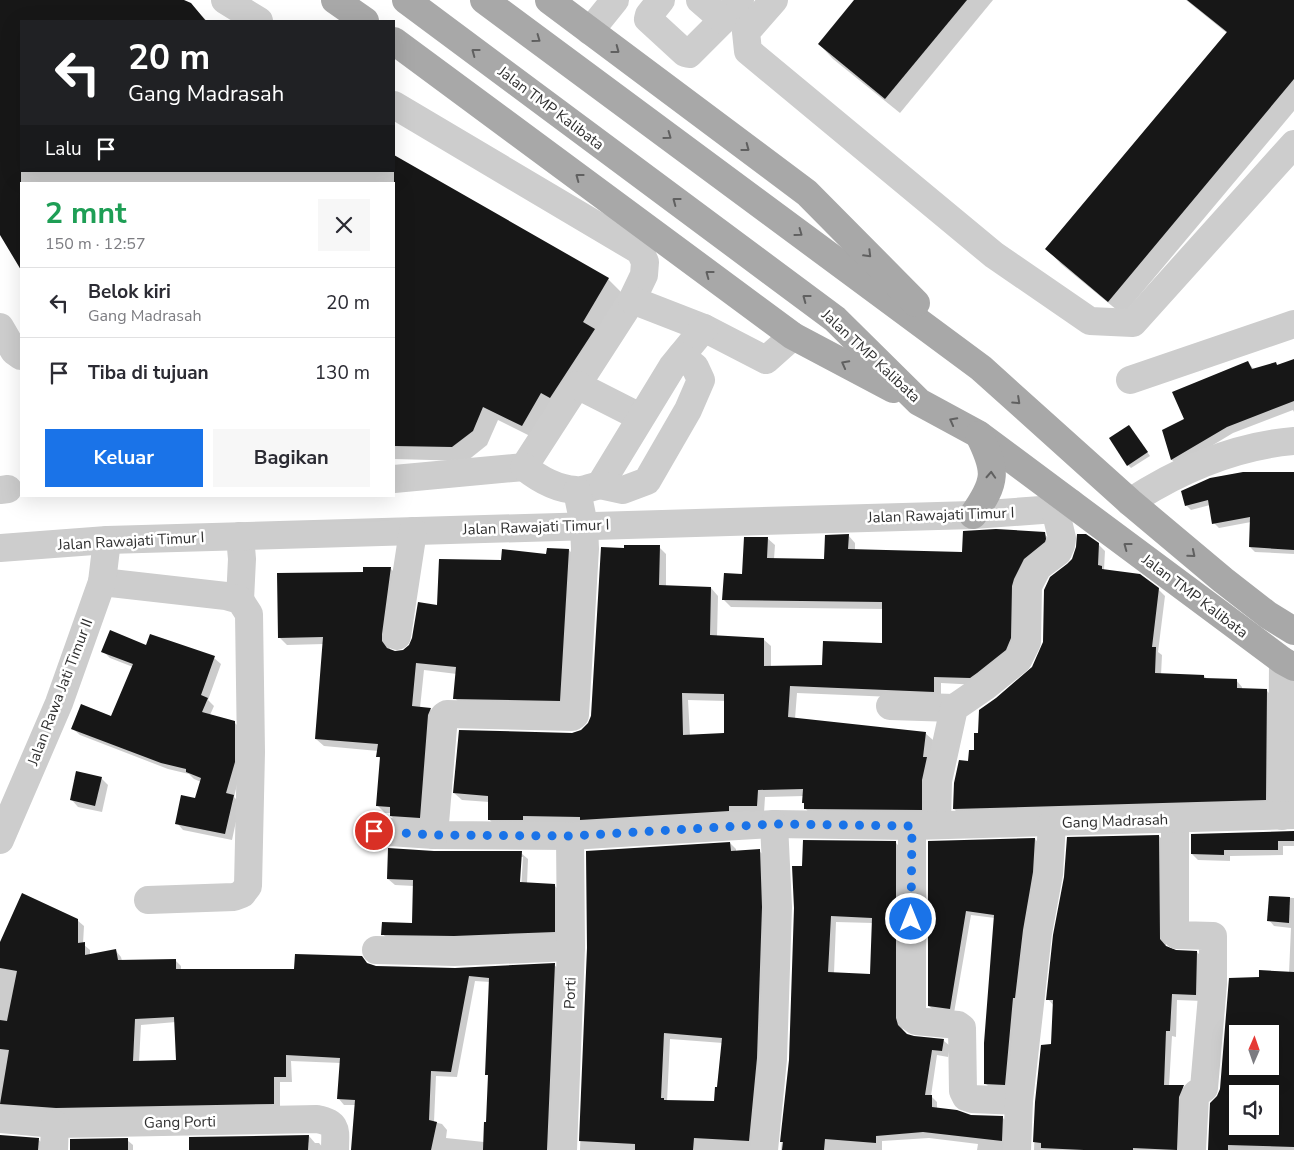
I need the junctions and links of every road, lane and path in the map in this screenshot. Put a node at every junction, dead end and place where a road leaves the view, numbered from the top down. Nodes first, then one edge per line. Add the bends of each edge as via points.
1 (225, 0) edge
2 (335, 0) edge
3 (406, 0) edge
4 (484, 0) edge
5 (549, 0) edge
6 (615, 0) edge
7 (661, 0) edge
8 (700, 0) edge
9 (740, 0) edge
10 (774, 0) edge
11 (258, 20) edge
12 (364, 20) edge
13 (723, 20) junction
14 (590, 31) junction
15 (395, 42) edge
16 (395, 106) edge
17 (1294, 144) edge
18 (632, 300) junction
19 (1294, 324) edge
20 (0, 327) edge
21 (704, 328) junction
22 (793, 336) junction
23 (20, 355) edge
24 (681, 356) junction
25 (981, 368) junction
26 (1130, 380) dead end
27 (577, 385) junction
28 (919, 402) junction
29 (640, 417) junction
30 (978, 434) junction
31 (1294, 441) edge
32 (524, 467) junction
33 (395, 479) edge
34 (588, 488) junction
35 (1130, 502) junction
36 (1063, 506) junction
37 (973, 515) junction
38 (584, 525) junction
39 (413, 531) junction
40 (240, 536) junction
41 (107, 540) junction
42 (0, 548) edge
43 (102, 582) junction
44 (240, 600) junction
45 (1294, 631) edge
46 (397, 636) dead end
47 (1288, 664) edge
48 (890, 706) dead end
49 (954, 708) junction
50 (1288, 816) edge
51 (1175, 820) junction
52 (1052, 823) junction
53 (774, 824) junction
54 (924, 826) junction
55 (374, 831) dead end
56 (434, 835) junction
57 (570, 836) junction
58 (0, 840) edge
59 (148, 900) dead end
60 (572, 947) junction
61 (376, 950) dead end
62 (1019, 1101) junction
63 (0, 1119) edge
64 (55, 1137) edge
65 (335, 1150) edge
66 (563, 1150) edge
67 (764, 1150) edge
68 (1017, 1150) edge
69 (1192, 1150) edge

1 - 11 street
2 - 12 main road
28 -> 3 main road, Jalan TMP Kalibata via 835,319
4 -> 25 main road, Jalan TMP Kalibata
5 - 14 main road
6 - 14 street
7 - 13 street via 648,18 685,53 692,53
8 - 13 street
9 - 13 street
10 - 17 street via 746,32 748,50 994,255 1090,320 1132,323
14 -> 25 main road via 807,194
22 -> 15 main road
16 - 18 street via 640,251 645,262 644,275
18 - 21 street
18 - 27 street
19 - 26 street
20 - 23 street
21 - 22 street via 766,360
21 - 24 street
28 -> 22 main road
24 - 29 street
24 - 34 street via 695,367 701,380 648,481 623,490
25 -> 35 main road, Jalan TMP Kalibata
27 - 29 street
27 - 32 street
30 -> 28 main road, Jalan TMP Kalibata
29 - 34 street
30 - 36 main road, Jalan TMP Kalibata
37 -> 30 main road via 986,496 993,477 990,458
31 - 35 street via 1262,444 1225,455 1186,470
32 - 33 street
32 - 34 street via 540,480 556,486
34 - 38 street
35 -> 45 main road, Jalan TMP Kalibata via 1222,580
36 - 37 street, Jalan Rawajati Timur I
47 -> 36 main road, Jalan TMP Kalibata
36 - 49 street via 1058,552 1038,568 1028,586 1027,642 1018,660
37 - 38 street, Jalan Rawajati Timur I
38 - 39 street, Jalan Rawajati Timur I
38 - 56 street via 575,715 444,716
39 - 40 street, Jalan Rawajati Timur I
39 - 46 street
40 - 41 street, Jalan Rawajati Timur I
40 - 44 street
41 - 42 street, Jalan Rawajati Timur I
41 - 43 street, Jalan Rawa Jati Timur II
43 - 44 street
43 - 58 street, Jalan Rawa Jati Timur II via 58,703
44 - 59 street via 248,614 251,752 248,886 242,894 234,897
47 - 50 street
48 - 49 street
49 - 54 street
50 - 51 street, Gang Madrasah
51 - 52 street, Gang Madrasah
51 - 69 street via 1174,933 1213,936 1213,984 1204,1088 1195,1098
52 - 54 street, Gang Madrasah
52 - 62 street via 1049,874 1038,933
53 - 54 street, Gang Madrasah
53 - 57 street, Gang Madrasah
53 - 67 street via 778,916 773,1059
54 - 62 street via 912,1018 962,1028 963,1091 966,1097
55 - 56 street, Gang Madrasah
56 - 57 street, Gang Madrasah
57 - 60 street, Porti
60 - 61 street via 454,952
60 - 66 street, Porti
62 - 68 street
63 - 64 street, Gang Porti
64 - 65 street, Gang Porti via 317,1119 329,1121 335,1129

